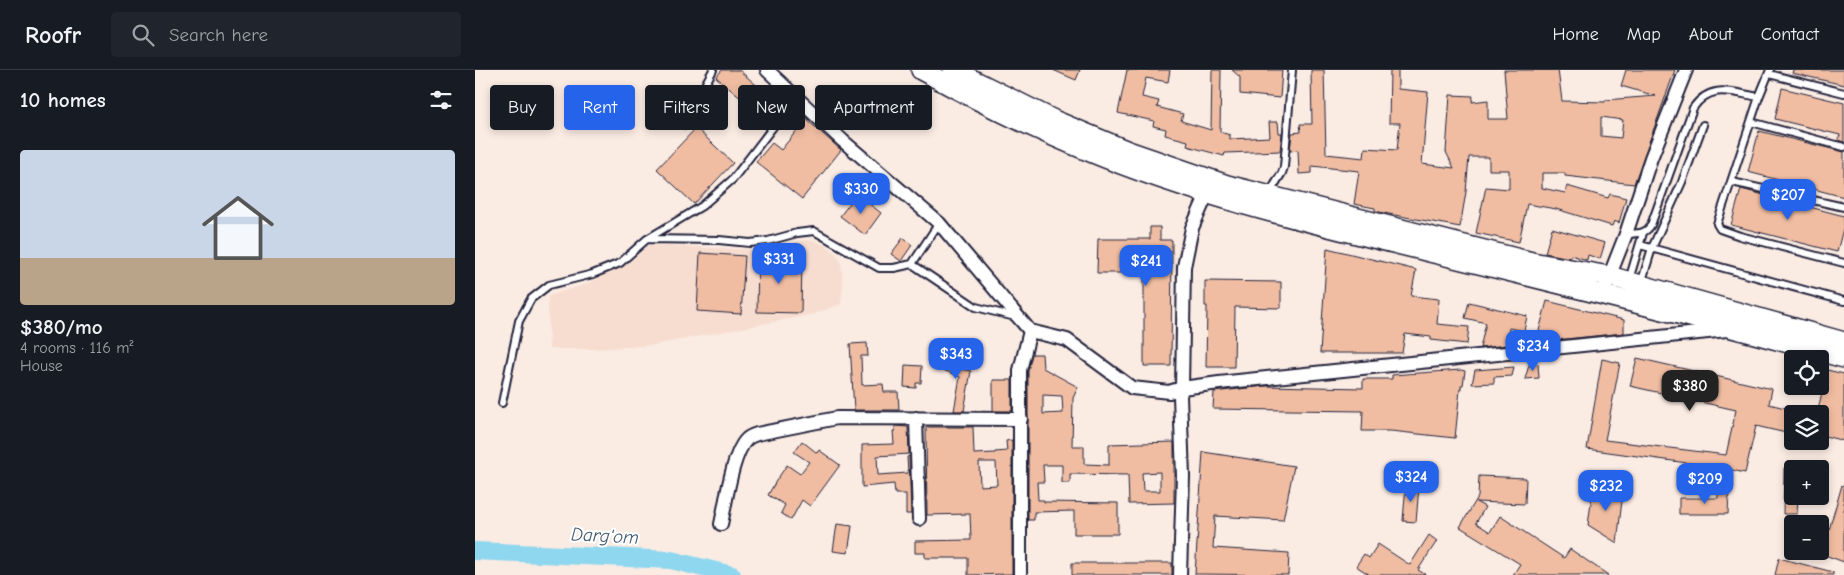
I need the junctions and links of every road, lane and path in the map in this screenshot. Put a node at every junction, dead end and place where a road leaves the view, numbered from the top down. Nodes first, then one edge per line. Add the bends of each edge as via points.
1 (713, 70) edge
2 (767, 70) edge
3 (921, 70) edge
4 (953, 70) edge
5 (1292, 70) edge
6 (1686, 70) edge
7 (1769, 72) edge
8 (705, 85) edge
9 (783, 85) edge
10 (1844, 93) edge
11 (1759, 97) junction
12 (805, 105) edge
13 (1751, 122) junction
14 (1703, 125) dead end
15 (771, 130) edge
16 (1844, 147) edge
17 (1732, 182) junction
18 (1207, 194) junction
19 (1268, 196) junction
20 (1844, 207) edge
21 (939, 223) junction
22 (1643, 233) junction
23 (1625, 234) junction
24 (647, 239) junction
25 (1427, 244) junction
26 (1640, 245) junction
27 (1652, 248) junction
28 (1844, 263) edge
29 (912, 264) junction
30 (1609, 276) junction
31 (1634, 283) junction
32 (1602, 295) junction
33 (1844, 302) edge
34 (1019, 318) junction
35 (1738, 322) junction
36 (1030, 331) junction
37 (1844, 342) edge
38 (1844, 358) edge
39 (1182, 388) junction
40 (502, 403) dead end
41 (916, 418) junction
42 (1021, 419) junction
43 (919, 519) dead end
44 (721, 524) dead end
45 (1020, 575) edge
46 (1180, 575) edge

1 - 8 lane
2 - 9 street
3 - 18 main road via 983,104 1087,151
4 - 19 main road via 1128,151
5 - 19 lane via 1284,166
6 - 23 street
7 - 10 lane
7 - 11 lane
11 - 13 lane
11 - 22 lane via 1719,90 1699,100 1693,108 1651,225
12 - 21 street
13 - 16 lane
13 - 17 lane
14 - 27 lane
15 - 24 lane via 733,179 702,206
17 - 20 lane
17 - 28 lane via 1717,224 1720,228 1739,236
18 - 25 main road via 1293,218
18 - 39 street via 1191,228 1184,267
19 - 25 main road
21 - 29 lane
21 - 34 street
22 - 23 lane
22 - 26 lane
23 - 30 street
24 - 29 lane via 751,243 813,231 879,268
24 - 40 lane via 620,263 549,286 531,299 519,320
25 - 30 main road
25 - 32 main road
26 - 27 lane
26 - 31 lane
27 - 31 lane
27 - 33 lane
29 - 34 lane via 976,307
30 - 31 main road
30 - 32 street
31 - 35 main road
32 - 35 main road
34 - 36 street
35 - 37 main road
35 - 38 main road
35 - 39 street
36 - 39 street via 1067,340 1131,388 1169,392
36 - 42 street via 1020,370
39 - 46 street
41 - 42 street
41 - 43 street
41 - 44 street via 837,418 757,434 747,439 733,468
42 - 45 street

